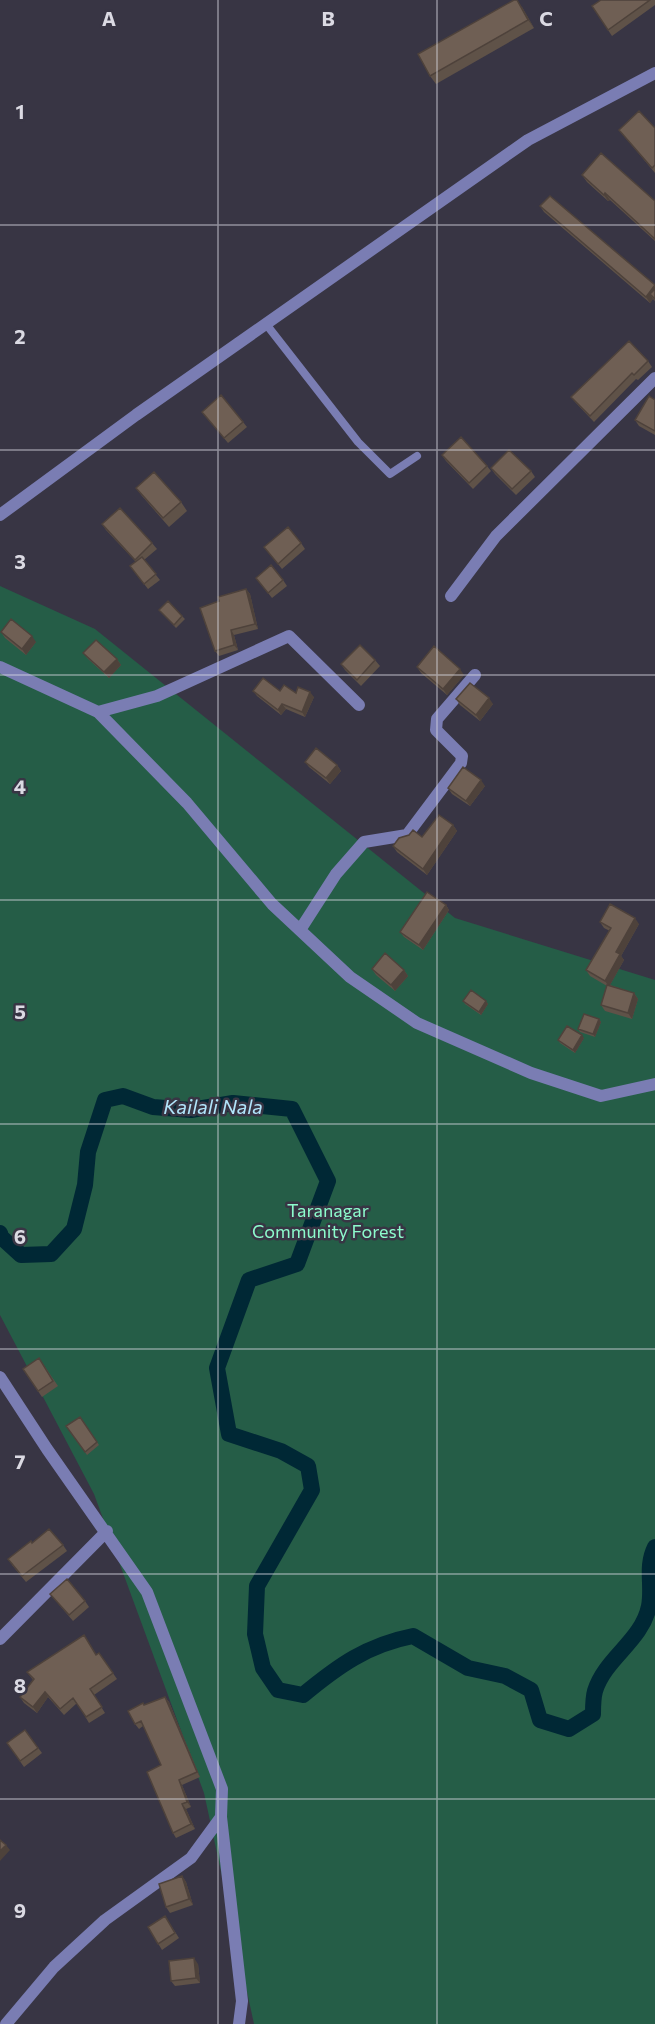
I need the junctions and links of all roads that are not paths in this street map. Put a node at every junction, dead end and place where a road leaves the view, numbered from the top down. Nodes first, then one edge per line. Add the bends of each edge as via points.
1 (655, 73) edge
2 (266, 324) junction
3 (655, 378) edge
4 (417, 456) dead end
5 (0, 515) edge
6 (451, 596) dead end
7 (0, 667) edge
8 (475, 675) dead end
9 (359, 705) dead end
10 (98, 712) junction
11 (300, 930) junction
12 (655, 1084) edge
13 (0, 1377) edge
14 (107, 1531) junction
15 (0, 1639) edge
16 (221, 1817) junction
17 (6, 2024) edge
18 (239, 2024) edge

1 - 2 street via 528,140
2 - 4 lane via 358,442 390,474
2 - 5 street
3 - 6 street via 496,536
7 - 10 street
8 - 11 street via 437,719 436,730 462,756 461,763 407,835 364,842 336,874
9 - 10 street via 289,636 156,696
10 - 11 street via 187,803 272,904
11 - 12 street via 350,977 417,1023 531,1073 601,1096
13 - 14 street
14 - 15 street
14 - 16 street via 147,1592 222,1790
16 - 17 street via 191,1858 105,1920 54,1967
16 - 18 street via 242,2001

